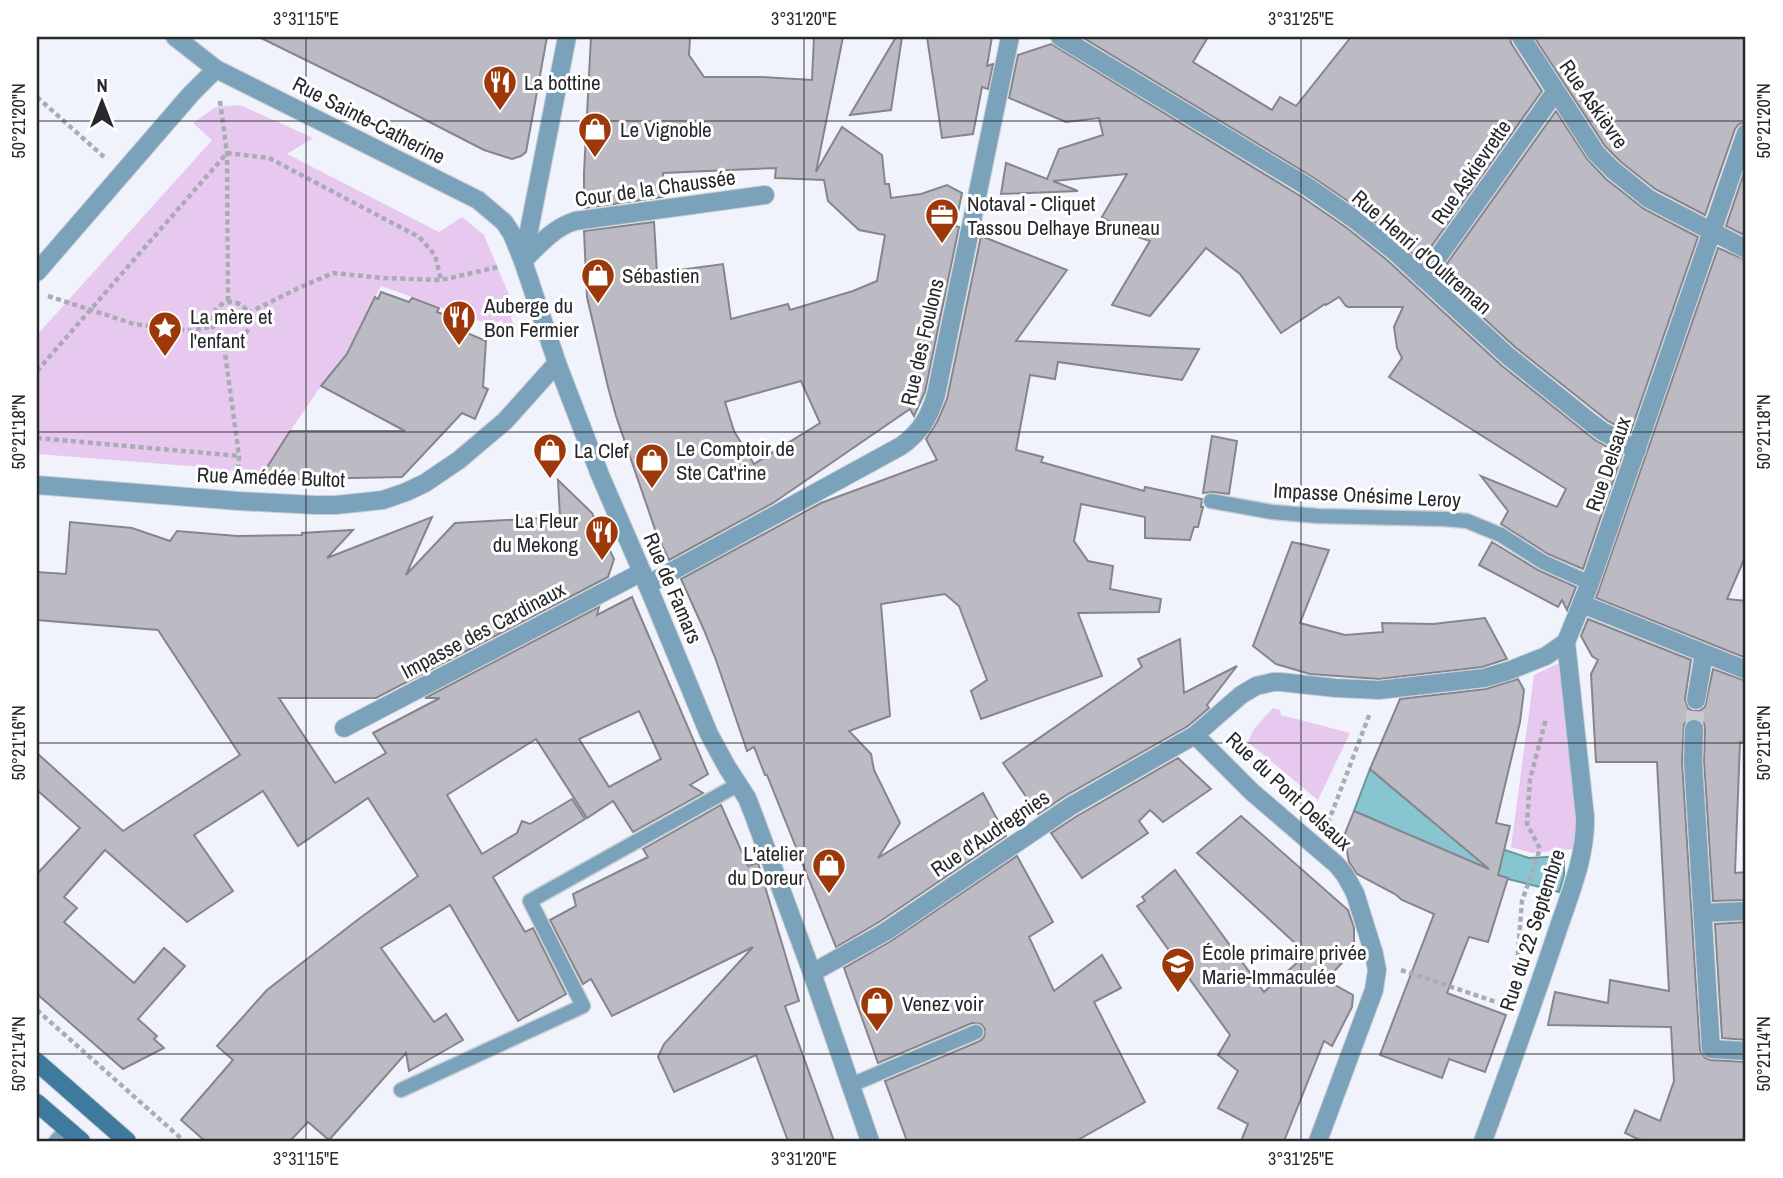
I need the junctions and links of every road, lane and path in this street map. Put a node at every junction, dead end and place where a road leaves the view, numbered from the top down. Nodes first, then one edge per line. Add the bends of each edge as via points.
1 (175, 37) edge
2 (567, 37) edge
3 (1010, 37) edge
4 (1060, 37) edge
5 (1521, 37) edge
6 (216, 69) junction
7 (1556, 91) junction
8 (37, 97) edge
9 (1746, 133) edge
10 (227, 153) junction
11 (122, 172) junction
12 (765, 195) dead end
13 (1711, 232) junction
14 (1746, 249) edge
15 (523, 261) junction
16 (37, 272) edge
17 (1423, 278) junction
18 (441, 280) junction
19 (37, 292) edge
20 (228, 302) junction
21 (89, 310) junction
22 (247, 313) junction
23 (213, 326) junction
24 (223, 338) junction
25 (557, 363) junction
26 (37, 371) edge
27 (37, 438) edge
28 (1637, 450) junction
29 (239, 456) junction
30 (37, 485) edge
31 (1210, 500) dead end
32 (238, 501) junction
33 (645, 579) junction
34 (1590, 583) junction
35 (1582, 604) junction
36 (1566, 642) junction
37 (1704, 654) junction
38 (1746, 670) edge
39 (1379, 690) junction
40 (1696, 700) tunnel mouth
41 (1549, 708) dead end
42 (344, 728) dead end
43 (1694, 729) tunnel mouth
44 (1195, 735) junction
45 (739, 784) junction
46 (1318, 848) junction
47 (1522, 901) dead end
48 (1746, 911) edge
49 (1703, 913) junction
50 (1376, 962) junction
51 (812, 973) junction
52 (1513, 1008) dead end
53 (37, 1010) edge
54 (976, 1032) dead end
55 (1746, 1051) edge
56 (37, 1062) edge
57 (851, 1085) junction
58 (401, 1090) dead end
59 (37, 1103) edge
60 (62, 1135) edge
61 (81, 1141) edge
62 (127, 1141) edge
63 (184, 1141) edge
64 (870, 1141) edge
65 (1318, 1141) edge
66 (1483, 1141) edge

1 - 6 street, Rue Sainte-Catherine
2 - 15 street, Rue de Famars
3 - 33 street, Rue des Foulons via 936,395 921,429 901,446
4 - 17 street, Rue Henri d'Oultreman via 1319,195 1375,235
5 - 7 street, Rue Askièvre
6 - 10 path
6 - 11 street
6 - 15 street, Rue Sainte-Catherine via 478,200 504,222
7 - 13 street, Rue Askièvre via 1596,153 1613,170 1649,199
7 - 17 street, Rue Askievrette
8 - 11 path
9 - 13 street, Rue Delsaux
10 - 18 path via 269,158 419,237 435,255
10 - 20 path
10 - 21 path
11 - 16 street
12 - 15 street, Cour de la Chaussée via 575,221 554,231
13 - 14 street, Rue Askièvre
13 - 28 street, Rue Delsaux
15 - 18 path
15 - 25 street, Rue de Famars
17 - 28 street, Rue Henri d'Oultreman via 1574,410
18 - 22 path via 333,273
19 - 21 path
20 - 22 path via 239,304
20 - 23 path via 217,308
21 - 23 path via 134,324 192,331
21 - 26 path
22 - 24 path via 249,324 244,334
23 - 24 path
24 - 29 path
25 - 32 street, Rue Amédée Bultot via 486,438 442,473 406,492 383,500 336,505
25 - 33 street, Rue de Famars
27 - 29 path
28 - 34 street, Rue Delsaux
29 - 32 path
30 - 32 street, Rue Amédée Bultot
31 - 34 lane, Impasse Onésime Leroy via 1318,516 1467,521
33 - 42 street, Impasse des Cardinaux
33 - 45 street, Rue de Famars via 709,734
34 - 35 street, Rue Delsaux
35 - 36 street, Rue Delsaux
35 - 37 street
36 - 39 street, Rue d'Audregnies via 1546,656 1483,678
36 - 66 street, Rue du 22 Septembre via 1585,817 1582,859
37 - 38 street
37 - 40 street
39 - 44 street, Rue d'Audregnies via 1282,682 1256,686
39 - 46 path
41 - 47 path via 1531,779 1527,824 1540,849
43 - 49 street
44 - 46 street, Rue du Pont Delsaux
44 - 51 street, Rue d'Audregnies via 1071,806 885,932
45 - 51 street, Rue de Famars
45 - 58 lane via 530,901 583,1006
46 - 50 street, Rue du Pont Delsaux via 1350,883
48 - 49 street
49 - 55 street via 1712,1049
50 - 52 path
50 - 65 street via 1374,990
51 - 57 street, Rue de Famars
53 - 63 path
54 - 57 lane
56 - 62 main road
57 - 64 street, Rue de Famars
59 - 60 main road
60 - 61 main road

